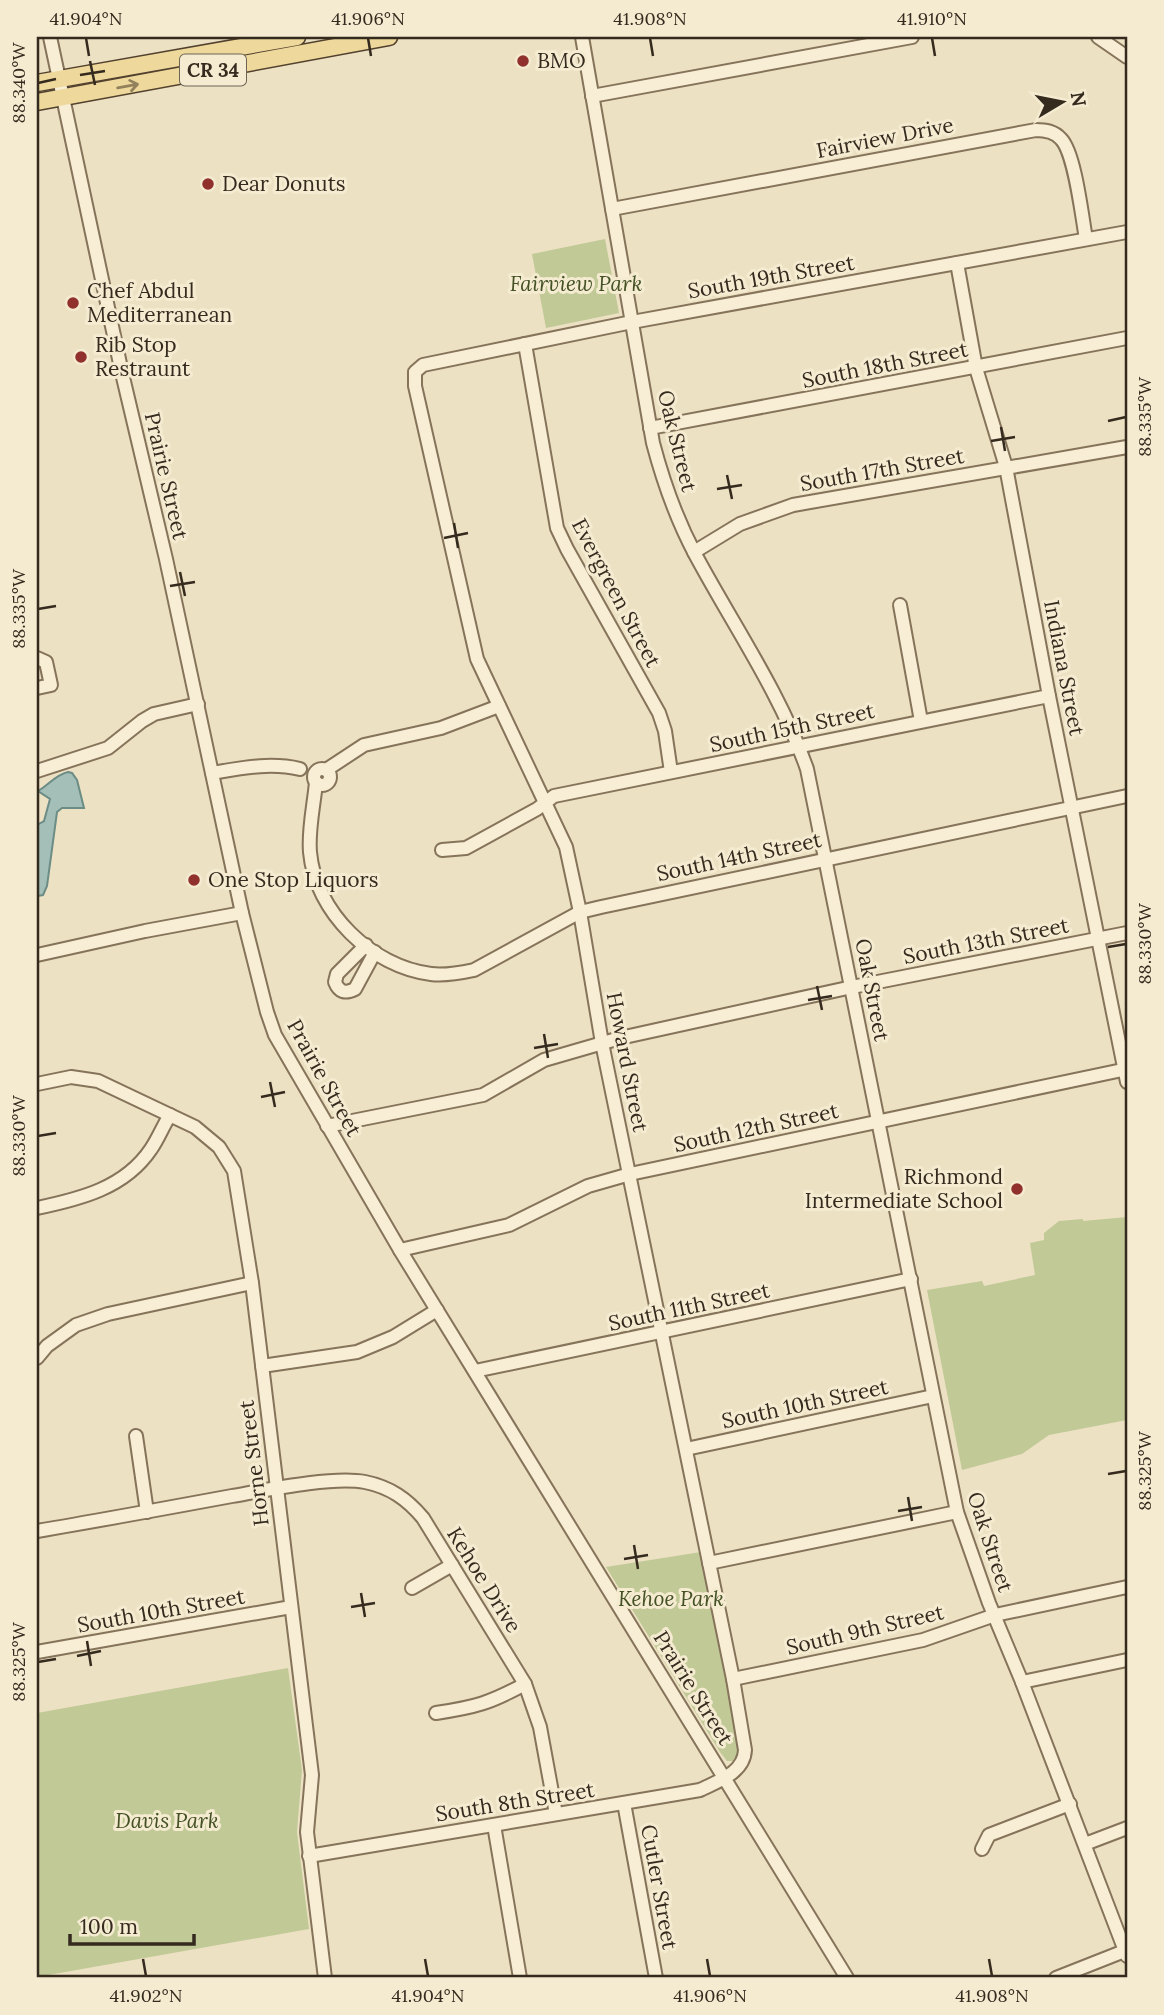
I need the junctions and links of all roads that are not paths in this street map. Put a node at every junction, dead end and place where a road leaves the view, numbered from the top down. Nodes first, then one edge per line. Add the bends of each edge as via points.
1 (50, 37) edge
2 (297, 37) edge
3 (389, 37) edge
4 (582, 37) edge
5 (912, 37) edge
6 (1098, 37) edge
7 (1127, 57) edge
8 (59, 79) junction
9 (37, 83) edge
10 (592, 96) junction
11 (63, 98) junction
12 (37, 102) edge
13 (612, 209) junction
14 (1127, 232) edge
15 (1086, 239) junction
16 (957, 263) junction
17 (632, 322) junction
18 (1127, 338) edge
19 (525, 344) junction
20 (423, 365) joint
21 (976, 368) junction
22 (650, 428) junction
23 (1127, 447) edge
24 (1006, 467) junction
25 (694, 552) junction
26 (900, 605) dead end
27 (37, 658) edge
28 (37, 688) edge
29 (1049, 696) junction
30 (198, 704) junction
31 (499, 706) junction
32 (921, 721) junction
33 (799, 747) junction
34 (37, 771) edge
35 (671, 772) junction
36 (212, 774) junction
37 (322, 777) junction
38 (1127, 796) edge
39 (546, 802) junction
40 (1072, 807) junction
41 (442, 850) dead end
42 (826, 858) junction
43 (580, 912) junction
44 (242, 913) junction
45 (1127, 933) edge
46 (1099, 939) junction
47 (37, 955) edge
48 (852, 988) junction
49 (602, 1043) junction
50 (1126, 1074) edge
51 (37, 1084) edge
52 (170, 1115) junction
53 (879, 1123) junction
54 (327, 1126) junction
55 (630, 1174) junction
56 (37, 1208) edge
57 (400, 1250) junction
58 (911, 1279) junction
59 (252, 1283) junction
60 (437, 1310) junction
61 (663, 1333) junction
62 (37, 1358) edge
63 (261, 1366) junction
64 (475, 1371) junction
65 (933, 1396) junction
66 (136, 1436) dead end
67 (686, 1449) junction
68 (276, 1488) junction
69 (147, 1512) junction
70 (957, 1512) junction
71 (37, 1531) edge
72 (709, 1563) junction
73 (452, 1565) junction
74 (1127, 1587) edge
75 (412, 1588) dead end
76 (292, 1607) junction
77 (995, 1615) junction
78 (37, 1652) edge
79 (1127, 1660) edge
80 (733, 1679) junction
81 (1022, 1682) junction
82 (525, 1684) junction
83 (436, 1713) dead end
84 (725, 1778) junction
85 (624, 1803) junction
86 (1070, 1804) junction
87 (556, 1814) junction
88 (494, 1825) junction
89 (1127, 1828) edge
90 (1085, 1844) junction
91 (982, 1849) dead end
92 (309, 1856) junction
93 (1127, 1952) edge
94 (325, 1978) edge
95 (520, 1978) edge
96 (656, 1978) edge
97 (847, 1978) edge
98 (1056, 1978) edge

1 - 8 street, Prairie Street
2 - 8 main road, CR 34
11 -> 3 main road, CR 34
4 - 10 street, Oak Street
5 - 10 street
6 - 7 street
8 - 9 main road, CR 34
8 - 11 street, Prairie Street
10 - 13 street, Oak Street
11 - 12 main road, CR 34
11 - 30 street, Prairie Street
13 - 15 street, Fairview Drive via 1046,130 1067,147
13 - 17 street, Oak Street
14 - 15 street, South 19th Street
15 - 16 street, South 19th Street
16 - 17 street, South 19th Street
16 - 21 street, Indiana Street
17 - 19 street, South 19th Street
17 - 22 street, Oak Street
18 - 21 street, South 18th Street
19 - 20 street, South 19th Street
19 - 35 street, Evergreen Street via 557,528 659,713
20 - 31 street, Howard Street via 415,372 415,386 477,659
21 - 22 street, South 18th Street
21 - 24 street, Indiana Street
22 - 25 street, Oak Street via 670,498
23 - 24 street, South 17th Street
24 - 25 street, South 17th Street via 793,505 740,524
24 - 29 street, Indiana Street
25 - 33 street, Oak Street
26 - 32 street
27 - 28 street via 46,662 51,685
29 - 32 street, South 15th Street
29 - 40 street, Indiana Street
30 - 34 street via 154,714 108,748
30 - 36 street, Prairie Street
31 - 37 street via 442,728 364,745
31 - 39 street, Howard Street
32 - 33 street, South 15th Street
33 - 35 street, South 15th Street
33 - 42 street, Oak Street
35 - 39 street, South 15th Street via 554,796
36 - 37 street via 284,765
36 - 44 street, Prairie Street
37 - 43 street, South 14th Street via 314,803 310,852 317,882 332,912 390,962 432,975 458,973 488,963
38 - 40 street, South 14th Street
39 - 41 street, South 15th Street via 466,848
39 - 43 street, Howard Street via 566,847
40 - 42 street, South 14th Street
40 - 46 street, Indiana Street
42 - 43 street, South 14th Street
42 - 48 street, Oak Street
43 - 49 street, Howard Street
44 - 47 street
44 - 54 street, Prairie Street via 275,1035
45 - 46 street, South 13th Street
46 - 48 street, South 13th Street
46 - 50 street, Indiana Street
48 - 49 street, South 13th Street
48 - 53 street, Oak Street
49 - 54 street, South 13th Street via 544,1060 483,1094
49 - 55 street, Howard Street
50 - 53 street, South 12th Street
51 - 52 street, Horne Street via 71,1077 90,1079
52 - 56 street via 151,1150 124,1176 94,1194
52 - 59 street, Horne Street via 208,1137 234,1171
53 - 55 street, South 12th Street
53 - 58 street, Oak Street
54 - 57 street, Prairie Street
55 - 57 street, South 12th Street via 588,1186 509,1225
55 - 61 street, Howard Street
57 - 60 street, Prairie Street
58 - 61 street, South 11th Street
58 - 65 street, Oak Street
59 - 62 street via 76,1325
59 - 63 street, Horne Street
60 - 63 street via 383,1343 357,1352
60 - 64 street, Prairie Street
61 - 64 street, South 11th Street
61 - 67 street, Howard Street
63 - 68 street, Horne Street
64 - 84 street, Prairie Street
65 - 67 street, South 10th Street
65 - 70 street, Oak Street
66 - 69 street
67 - 72 street, Howard Street
68 - 69 street
68 - 73 street, Kehoe Drive via 346,1480 389,1490 423,1518
68 - 76 street, Horne Street
69 - 71 street
70 - 72 street
70 - 77 street, Oak Street
72 - 80 street, Howard Street
73 - 75 street
73 - 82 street, Kehoe Drive
74 - 77 street, South 9th Street
76 - 78 street, South 10th Street
76 - 92 street, Horne Street via 312,1775
77 - 80 street, South 9th Street via 923,1640
77 - 81 street, Oak Street
79 - 81 street
80 - 84 street, Howard Street via 745,1759
81 - 86 street, Oak Street
82 - 83 street via 492,1702
82 - 87 street, Kehoe Drive via 540,1727
84 - 85 street, South 8th Street via 700,1790
84 - 97 street, Prairie Street
85 - 87 street, South 8th Street
85 - 96 street, Cutler Street
86 - 90 street, Oak Street
86 - 91 street via 989,1835
87 - 88 street, South 8th Street
88 - 92 street, South 8th Street
88 - 95 street
89 - 90 street
90 - 93 street, Oak Street
92 - 94 street, Horne Street
93 - 98 street

